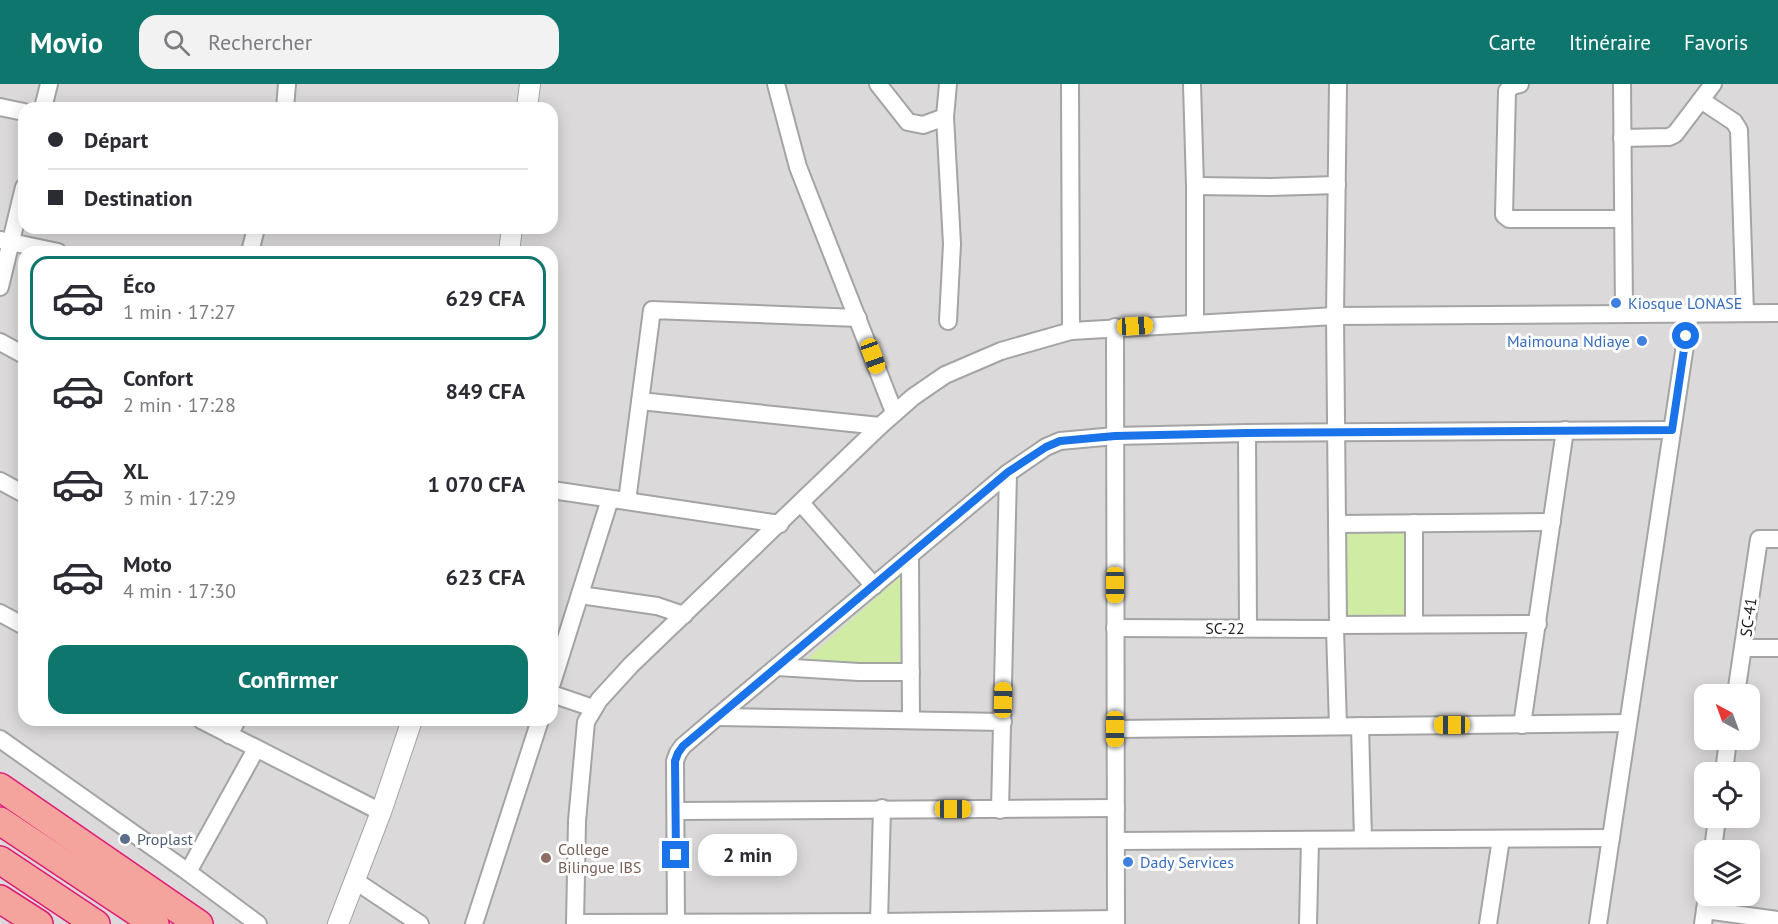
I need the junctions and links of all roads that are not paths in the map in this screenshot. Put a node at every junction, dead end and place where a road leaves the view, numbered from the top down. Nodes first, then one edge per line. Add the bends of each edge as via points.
1 (49, 84) edge
2 (287, 84) edge
3 (530, 84) edge
4 (776, 84) edge
5 (878, 84) edge
6 (948, 84) edge
7 (1070, 84) edge
8 (1192, 84) edge
9 (1338, 84) edge
10 (1520, 84) edge
11 (1622, 84) edge
12 (1713, 84) edge
13 (1701, 100) junction
14 (44, 102) edge
15 (286, 102) edge
16 (528, 102) edge
17 (0, 106) edge
18 (18, 110) edge
19 (945, 117) junction
20 (1622, 138) junction
21 (1336, 185) junction
22 (1195, 186) junction
23 (18, 204) edge
24 (1623, 219) junction
25 (5, 241) edge
26 (29, 246) edge
27 (0, 287) edge
28 (1690, 312) junction
29 (1624, 313) junction
30 (1745, 313) junction
31 (1778, 313) edge
32 (1335, 316) junction
33 (858, 318) junction
34 (948, 321) dead end
35 (1195, 323) junction
36 (1114, 327) junction
37 (1071, 331) junction
38 (0, 342) edge
39 (18, 352) edge
40 (640, 401) junction
41 (894, 412) junction
42 (880, 426) junction
43 (1565, 430) junction
44 (1672, 430) junction
45 (1336, 432) junction
46 (1247, 433) junction
47 (1115, 436) junction
48 (1008, 472) junction
49 (0, 482) edge
50 (18, 491) edge
51 (558, 491) edge
52 (619, 500) junction
53 (801, 503) junction
54 (1552, 522) junction
55 (1414, 523) junction
56 (780, 524) junction
57 (1337, 524) junction
58 (1778, 539) edge
59 (910, 556) junction
60 (874, 586) junction
61 (580, 595) junction
62 (0, 613) edge
63 (684, 615) junction
64 (18, 623) edge
65 (1414, 624) junction
66 (1538, 624) junction
67 (1336, 627) junction
68 (1115, 628) junction
69 (1248, 628) junction
70 (1743, 648) junction
71 (1778, 648) edge
72 (558, 664) edge
73 (777, 667) junction
74 (910, 672) junction
75 (1738, 684) edge
76 (558, 696) edge
77 (593, 708) junction
78 (717, 717) junction
79 (911, 720) junction
80 (1003, 722) junction
81 (1628, 723) junction
82 (1522, 724) junction
83 (410, 726) edge
84 (538, 726) edge
85 (1338, 726) junction
86 (1360, 726) junction
87 (233, 727) edge
88 (1115, 729) junction
89 (0, 739) edge
90 (256, 749) junction
91 (0, 787) edge
92 (882, 808) junction
93 (1116, 808) junction
94 (1000, 810) junction
95 (677, 811) junction
96 (381, 812) junction
97 (0, 821) edge
98 (1501, 838) junction
99 (1611, 838) junction
100 (1363, 839) junction
101 (1310, 840) junction
102 (1116, 841) junction
103 (0, 860) edge
104 (188, 872) junction
105 (354, 880) junction
106 (0, 899) edge
107 (1705, 910) edge
108 (1778, 920) edge
109 (1116, 921) edge
110 (879, 922) junction
111 (995, 922) edge
112 (575, 923) edge
113 (676, 923) edge
114 (39, 924) edge
115 (96, 924) edge
116 (155, 924) edge
117 (199, 924) edge
118 (258, 924) edge
119 (338, 924) edge
120 (420, 924) edge
121 (474, 924) edge
122 (1308, 924) edge
123 (1488, 924) edge
124 (1598, 924) edge

1 - 14 street
2 - 15 street
3 - 16 street
4 - 33 street via 798,167
5 - 19 street via 908,122 922,125
6 - 19 street
7 - 37 street
8 - 22 street
9 - 21 street
10 - 24 street via 1507,91 1504,215 1509,219
11 - 20 street
12 - 13 street
13 - 20 street via 1680,130 1669,137
13 - 30 street via 1734,122 1739,130
17 - 18 street
19 - 34 street via 952,244
20 - 24 street
21 - 22 street
21 - 32 street
22 - 35 street
23 - 25 street
24 - 29 street
25 - 26 street
25 - 27 street
28 - 29 street
28 - 30 street
28 - 44 street
29 - 32 street
30 - 31 street
32 - 35 street
32 - 45 street
33 - 40 street via 652,310
33 - 41 street
35 - 36 street
36 - 37 street
36 - 47 street
37 - 41 street via 1001,351 945,375
38 - 39 street
40 - 42 street
40 - 52 street
41 - 42 street
42 - 53 street
43 - 44 street
43 - 45 street
43 - 54 street
44 - 81 street
45 - 46 street
45 - 57 street
46 - 47 street
46 - 69 street
47 - 48 street via 1060,441
47 - 68 street
48 - 59 street
48 - 80 street
49 - 50 street
51 - 52 street
52 - 56 street
52 - 61 street
53 - 56 street
53 - 60 street
54 - 55 street
54 - 66 street
55 - 57 street
55 - 65 street
56 - 63 street
57 - 67 street
58 - 70 street, SC-41 via 1759,539
59 - 60 street
59 - 74 street
60 - 73 street
61 - 63 street via 657,606
61 - 72 street
62 - 64 street
63 - 77 street
65 - 66 street, SC-22
65 - 67 street, SC-22
66 - 82 street
67 - 69 street, SC-22
67 - 85 street
68 - 69 street, SC-22
68 - 88 street
70 - 71 street
70 - 75 street, SC-41
73 - 74 street
73 - 78 street
74 - 79 street
76 - 77 street
77 - 112 street via 586,722 581,765
78 - 79 street
78 - 95 street via 678,753
79 - 80 street
80 - 94 street
81 - 82 street
81 - 99 street
82 - 86 street
83 - 96 street
84 - 121 street
85 - 86 street
85 - 88 street
86 - 100 street
87 - 90 street
88 - 93 street
89 - 104 street
90 - 96 street
90 - 104 street
91 - 117 highway
92 - 94 street
92 - 95 street
92 - 110 street
93 - 94 street
93 - 102 street
95 - 113 street
96 - 105 street
97 - 116 highway
98 - 99 street
98 - 100 street
98 - 123 street
99 - 124 street
100 - 101 street
101 - 102 street
101 - 122 street
102 - 109 street
103 - 115 highway
104 - 118 street
105 - 119 street
105 - 120 street
106 - 114 highway
107 - 108 street
109 - 111 street
110 - 111 street
110 - 113 street
112 - 113 street

